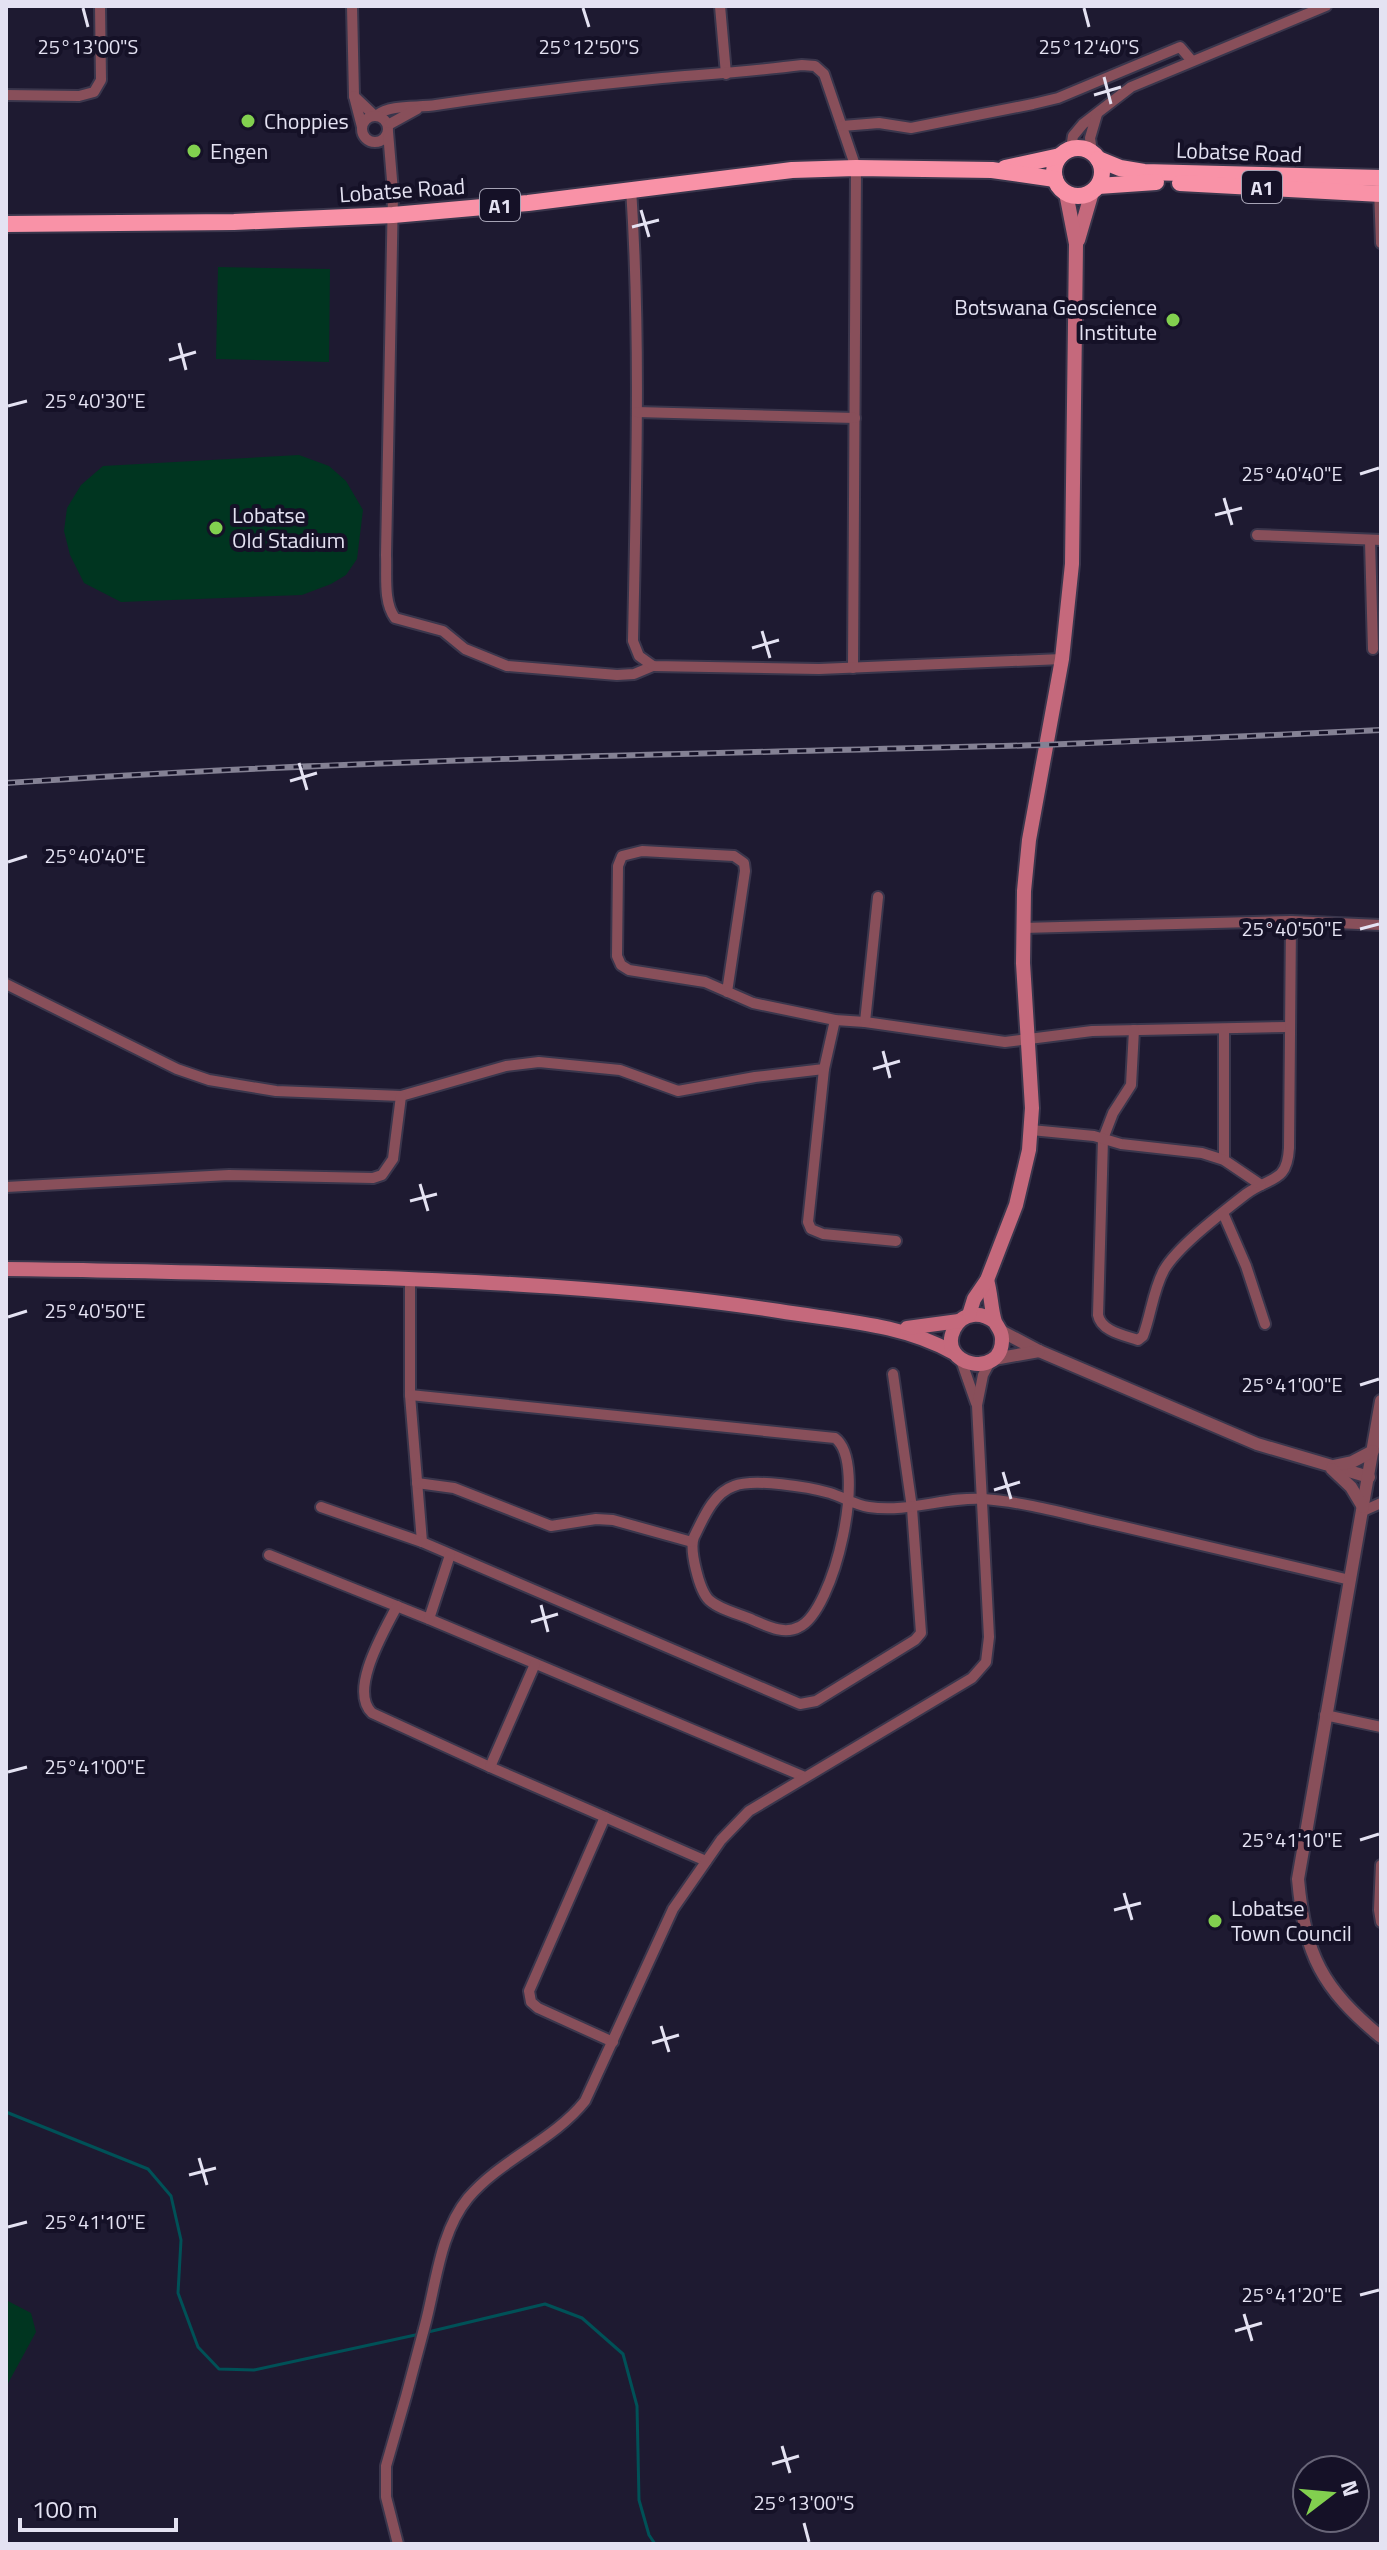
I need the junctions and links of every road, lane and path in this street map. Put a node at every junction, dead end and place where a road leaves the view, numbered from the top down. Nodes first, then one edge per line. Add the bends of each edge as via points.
1 (100, 6) edge
2 (352, 6) edge
3 (720, 6) edge
4 (1326, 6) edge
5 (1192, 61) junction
6 (726, 74) junction
7 (6, 95) edge
8 (354, 96) junction
9 (419, 108) junction
10 (1097, 112) junction
11 (375, 115) junction
12 (842, 126) junction
13 (362, 127) junction
14 (388, 128) junction
15 (373, 142) junction
16 (1066, 153) junction
17 (1095, 156) junction
18 (392, 163) junction
19 (856, 168) junction
20 (992, 170) junction
21 (1055, 179) junction
22 (1380, 186) edge
23 (631, 188) junction
24 (1095, 189) junction
25 (1066, 193) junction
26 (393, 215) junction
27 (6, 224) edge
28 (1381, 243) edge
29 (1076, 244) junction
30 (637, 412) junction
31 (855, 418) junction
32 (1257, 535) dead end
33 (1376, 540) edge
34 (1373, 649) dead end
35 (1062, 659) junction
36 (653, 666) junction
37 (853, 668) junction
38 (878, 897) dead end
39 (1291, 921) junction
40 (1381, 925) edge
41 (1022, 928) junction
42 (6, 984) edge
43 (727, 992) junction
44 (835, 1020) junction
45 (865, 1022) junction
46 (1288, 1027) junction
47 (1224, 1029) junction
48 (1134, 1030) junction
49 (1028, 1038) junction
50 (824, 1069) junction
51 (401, 1096) junction
52 (1031, 1130) junction
53 (1103, 1139) junction
54 (1224, 1160) junction
55 (1261, 1185) junction
56 (6, 1187) edge
57 (1223, 1213) junction
58 (896, 1241) dead end
59 (6, 1269) edge
60 (410, 1279) junction
61 (987, 1280) junction
62 (964, 1318) junction
63 (1265, 1324) dead end
64 (998, 1326) junction
65 (898, 1329) junction
66 (1039, 1351) junction
67 (958, 1356) junction
68 (992, 1360) junction
69 (893, 1374) dead end
70 (410, 1395) junction
71 (1381, 1401) edge
72 (977, 1405) junction
73 (1373, 1451) junction
74 (1330, 1467) junction
75 (1369, 1477) junction
76 (417, 1483) junction
77 (982, 1499) junction
78 (850, 1502) junction
79 (1381, 1503) edge
80 (321, 1507) dead end
81 (912, 1508) junction
82 (1362, 1511) junction
83 (422, 1542) junction
84 (692, 1542) junction
85 (269, 1555) dead end
86 (450, 1555) junction
87 (1350, 1580) junction
88 (397, 1606) junction
89 (429, 1619) junction
90 (535, 1664) junction
91 (1325, 1715) junction
92 (1381, 1727) edge
93 (490, 1767) junction
94 (805, 1777) junction
95 (605, 1817) junction
96 (706, 1861) junction
97 (1381, 1865) edge
98 (1381, 1922) edge
99 (1381, 2037) edge
100 (613, 2042) junction
101 (398, 2544) edge

1 - 7 street via 101,80 94,92
2 - 8 street
3 - 6 street
4 - 5 street
5 - 10 street via 1131,87
5 - 12 street via 1180,47 1045,102 911,128 879,123
6 - 9 street via 508,94
6 - 12 street via 815,66 828,81
8 - 11 street
8 - 13 street
9 - 11 street via 386,109
9 - 14 street
10 - 16 street via 1078,129
10 - 17 street via 1090,138
11 - 13 street
11 - 14 street via 384,118
12 - 19 street
13 - 15 street via 364,137
14 - 15 street via 383,140
14 - 18 street
15 - 18 street
16 - 17 highway, Lobatse Road / A1 via 1082,148
16 - 20 highway, Lobatse Road / A1
16 - 21 highway via 1054,171
17 - 22 highway, Lobatse Road / A1 via 1144,172
17 - 24 highway via 1102,168
18 - 26 street
19 - 20 highway, Lobatse Road / A1
19 - 23 highway, Lobatse Road / A1
19 - 31 street
20 - 21 highway, Lobatse Road / A1
21 - 25 highway
22 - 24 highway, Lobatse Road / A1 via 1143,181
22 - 28 street
23 - 26 highway, Lobatse Road / A1
23 - 30 street
24 - 25 highway, Lobatse Road / A1 via 1084,196
24 - 29 main road
25 - 29 main road
26 - 27 highway, Lobatse Road / A1
26 - 36 street via 386,555 391,613 443,631 465,649 507,666 617,675
29 - 35 main road via 1072,564
30 - 31 street
30 - 36 street via 633,641 639,656
31 - 37 street
32 - 33 street
33 - 34 street
35 - 37 street
35 - 41 main road via 1029,840
36 - 37 street
38 - 45 street
39 - 40 street
39 - 41 street
39 - 46 street
41 - 49 main road
42 - 51 street via 209,1080 276,1091
43 - 43 street via 744,863 734,856 634,851 622,856 617,956 621,965 705,982
43 - 44 street via 753,1003
44 - 45 street
44 - 50 street
45 - 49 street via 1005,1042
46 - 47 street
46 - 55 street via 1288,1160 1282,1175
47 - 48 street
47 - 54 street
48 - 49 street
48 - 53 street via 1131,1085
49 - 52 main road
50 - 51 street via 678,1091 620,1070 539,1062 506,1066
50 - 58 street via 808,1213 811,1229
51 - 56 street via 393,1159 382,1175 373,1178 229,1175
52 - 53 street
52 - 61 main road via 1016,1205
53 - 54 street
53 - 57 street via 1098,1315 1106,1328 1141,1339 1163,1272
54 - 55 street
55 - 57 street
57 - 63 street
59 - 60 main road
60 - 65 main road via 714,1301
60 - 70 street
61 - 62 main road
61 - 64 main road
62 - 64 main road via 979,1314
62 - 65 main road
62 - 67 main road via 951,1342
64 - 66 street
64 - 68 main road via 1000,1351
65 - 67 main road
66 - 68 street
66 - 74 street via 1257,1444
67 - 68 main road via 981,1365
67 - 72 street
68 - 72 street
69 - 81 street
70 - 76 street
70 - 78 street via 828,1436 845,1450
71 - 73 street
72 - 77 street
73 - 74 street
73 - 75 street
74 - 75 street
74 - 82 street via 1351,1487
75 - 82 street
76 - 83 street
76 - 84 street via 454,1488 551,1526 613,1520
77 - 81 street
77 - 87 street
77 - 94 street via 989,1637 981,1670
78 - 81 street
78 - 84 street via 815,1489 734,1485 708,1509
78 - 84 street via 827,1585 809,1621 793,1630 773,1628 710,1601 696,1570
79 - 82 street
80 - 83 street
81 - 86 street via 921,1633 805,1705
82 - 87 street
83 - 86 street
85 - 88 street
86 - 89 street
87 - 91 street
88 - 89 street
88 - 93 street via 365,1677 367,1708
89 - 90 street
90 - 93 street
90 - 94 street
91 - 92 street
91 - 99 street via 1298,1879 1302,1921 1316,1965 1334,1992
93 - 95 street
94 - 96 street via 742,1817
95 - 96 street
95 - 100 street via 529,1991 538,2008
96 - 100 street via 664,1927
97 - 98 street
100 - 101 street via 580,2108 468,2198 450,2230 385,2475

